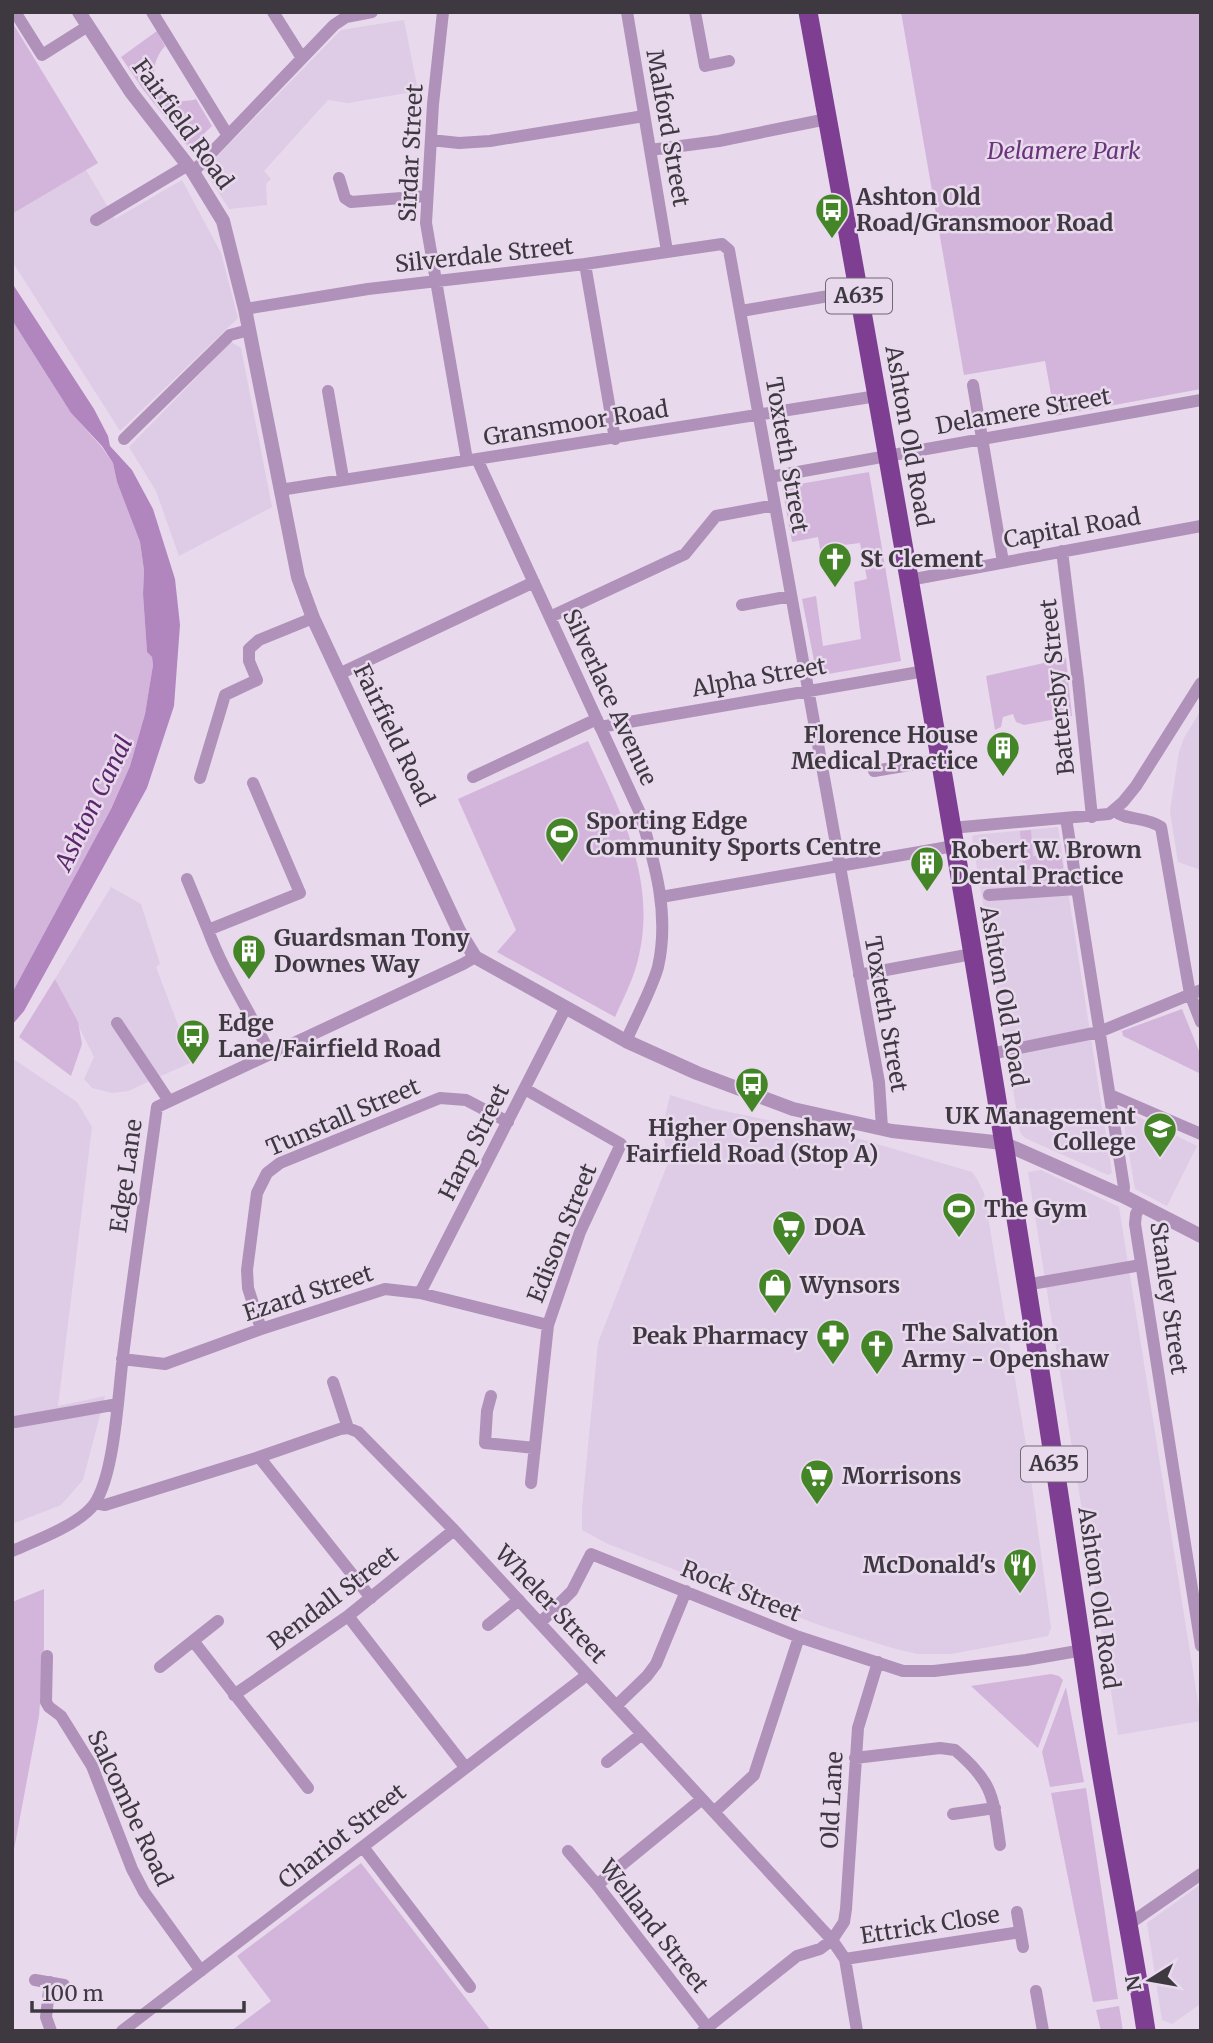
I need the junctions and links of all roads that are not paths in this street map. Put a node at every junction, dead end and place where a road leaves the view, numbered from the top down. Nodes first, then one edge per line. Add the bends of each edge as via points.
1 (15, 12) edge
2 (152, 12) edge
3 (273, 12) edge
4 (372, 12) edge
5 (443, 12) edge
6 (627, 12) edge
7 (695, 12) edge
8 (808, 12) edge
9 (83, 16) edge
10 (302, 58) junction
11 (729, 61) dead end
12 (644, 116) junction
13 (827, 119) junction
14 (227, 134) junction
15 (431, 140) junction
16 (650, 150) junction
17 (190, 168) junction
18 (340, 178) dead end
19 (427, 196) junction
20 (96, 220) dead end
21 (727, 246) joint
22 (667, 251) junction
23 (585, 264) junction
24 (436, 281) junction
25 (858, 291) junction
26 (246, 309) junction
27 (741, 311) junction
28 (249, 330) junction
29 (973, 385) dead end
30 (328, 391) dead end
31 (877, 396) junction
32 (1201, 400) edge
33 (759, 416) junction
34 (124, 439) dead end
35 (615, 439) junction
36 (982, 439) junction
37 (888, 456) junction
38 (472, 460) junction
39 (770, 477) junction
40 (343, 478) junction
41 (280, 490) junction
42 (775, 505) junction
43 (1201, 526) edge
44 (1062, 551) junction
45 (1003, 562) junction
46 (909, 580) junction
47 (534, 582) junction
48 (790, 596) junction
49 (742, 605) dead end
50 (550, 617) junction
51 (313, 618) junction
52 (925, 671) junction
53 (339, 674) junction
54 (1201, 683) edge
55 (807, 690) junction
56 (599, 723) junction
57 (939, 760) junction
58 (874, 771) dead end
59 (473, 777) dead end
60 (200, 778) dead end
61 (253, 783) dead end
62 (1115, 811) junction
63 (1092, 817) junction
64 (1066, 818) junction
65 (952, 837) junction
66 (839, 867) junction
67 (187, 879) dead end
68 (1076, 889) junction
69 (989, 895) dead end
70 (661, 897) junction
71 (208, 930) junction
72 (972, 954) junction
73 (475, 957) junction
74 (859, 975) junction
75 (1195, 992) edge
76 (565, 1009) junction
77 (117, 1023) dead end
78 (1201, 1023) edge
79 (1099, 1032) junction
80 (626, 1041) junction
81 (270, 1054) junction
82 (990, 1054) junction
83 (525, 1090) junction
84 (1110, 1095) junction
85 (169, 1101) junction
86 (508, 1122) junction
87 (882, 1128) junction
88 (1201, 1134) edge
89 (1003, 1143) junction
90 (1123, 1196) junction
91 (1141, 1205) junction
92 (1201, 1236) edge
93 (1141, 1265) junction
94 (1025, 1285) junction
95 (419, 1293) junction
96 (548, 1325) junction
97 (261, 1329) junction
98 (122, 1359) junction
99 (333, 1382) dead end
100 (491, 1396) dead end
101 (118, 1404) junction
102 (15, 1422) dead end
103 (348, 1428) junction
104 (535, 1448) junction
105 (259, 1457) junction
106 (531, 1483) dead end
107 (95, 1503) junction
108 (454, 1530) junction
109 (12, 1551) edge
110 (686, 1591) junction
111 (371, 1598) junction
112 (519, 1600) junction
113 (348, 1616) junction
114 (218, 1621) dead end
115 (540, 1623) junction
116 (488, 1625) dead end
117 (799, 1637) junction
118 (194, 1642) junction
119 (1201, 1646) edge
120 (1083, 1650) junction
121 (47, 1656) dead end
122 (878, 1662) junction
123 (160, 1667) dead end
124 (587, 1675) junction
125 (234, 1695) junction
126 (616, 1706) junction
127 (642, 1734) junction
128 (855, 1758) junction
129 (607, 1762) dead end
130 (465, 1767) junction
131 (308, 1788) dead end
132 (702, 1799) junction
133 (995, 1808) junction
134 (714, 1812) junction
135 (953, 1814) dead end
136 (1000, 1845) dead end
137 (363, 1847) junction
138 (568, 1852) dead end
139 (1201, 1874) edge
140 (597, 1885) junction
141 (1017, 1912) dead end
142 (1129, 1924) junction
143 (1020, 1932) junction
144 (832, 1940) junction
145 (1023, 1947) dead end
146 (845, 1959) junction
147 (201, 1970) junction
148 (36, 1980) dead end
149 (50, 1982) junction
150 (64, 1984) dead end
151 (470, 1987) dead end
152 (1036, 1991) dead end
153 (705, 2029) edge
154 (51, 2031) edge
155 (122, 2031) edge
156 (857, 2031) edge
157 (1043, 2031) edge
158 (1146, 2031) edge

1 - 9 street via 42,55
2 - 14 street
3 - 10 street
4 - 10 street via 346,17
5 - 15 street, Sirdar Street
6 - 12 street, Malford Street
7 - 11 street via 705,66
8 - 13 highway, Ashton Old Road / A635
9 - 17 street, Fairfield Road via 131,92
10 - 14 street
12 - 15 street via 490,141
12 - 16 street, Malford Street
13 - 16 street
13 - 25 highway, Ashton Old Road / A635
14 - 17 street
15 - 19 street, Sirdar Street
16 - 22 street, Malford Street
17 - 20 street
17 - 26 street, Fairfield Road via 223,221
18 - 19 street via 345,198 351,202
19 - 24 street, Sirdar Street via 426,223
21 - 22 street, Silverdale Street
21 - 27 street, Toxteth Street
22 - 23 street, Silverdale Street
23 - 24 street, Silverdale Street
23 - 35 street
24 - 26 street, Silverdale Street
24 - 38 street, Sirdar Street
25 - 27 street
25 - 31 highway, Ashton Old Road / A635
26 - 28 street, Fairfield Road
27 - 33 street, Toxteth Street
28 - 34 street via 230,335
28 - 41 street, Fairfield Road
29 - 36 street
30 - 40 street
31 - 33 street, Gransmoor Road
31 - 37 highway, Ashton Old Road / A635
32 - 36 street, Delamere Street
33 - 35 street, Gransmoor Road
33 - 39 street, Toxteth Street
35 - 38 street, Gransmoor Road
36 - 37 street, Delamere Street
36 - 45 street
37 - 39 street, Delamere Street
37 - 46 highway, Ashton Old Road / A635
38 - 40 street, Gransmoor Road
38 - 47 street, Silverlace Avenue
39 - 42 street, Toxteth Street
40 - 41 street, Gransmoor Road
41 - 51 street, Fairfield Road via 293,559
42 - 48 street, Toxteth Street
42 - 50 street via 716,516 685,554
43 - 44 street, Capital Road
44 - 45 street, Capital Road
44 - 63 street, Battersby Street
45 - 46 street, Capital Road
46 - 52 highway, Ashton Old Road / A635
47 - 50 street, Silverlace Avenue
47 - 53 street
48 - 49 street
48 - 55 street, Toxteth Street
50 - 56 street, Silverlace Avenue
51 - 53 street, Fairfield Road
51 - 60 street via 259,640 249,649 257,680 225,695
52 - 55 street, Alpha Street
52 - 57 highway, Ashton Old Road / A635
53 - 73 street, Fairfield Road
54 - 62 street
55 - 56 street, Alpha Street
55 - 66 street, Toxteth Street
56 - 59 street, Alpha Street
56 - 70 street, Silverlace Avenue via 640,813
57 - 58 street
57 - 65 highway, Ashton Old Road / A635
61 - 71 street via 300,893
62 - 63 street
62 - 75 street via 1161,827
63 - 64 street
64 - 65 street
64 - 68 street
65 - 66 street
65 - 72 highway, Ashton Old Road / A635
66 - 70 street
66 - 74 street, Toxteth Street
67 - 71 street
68 - 69 street
68 - 79 street
70 - 80 street, Silverlace Avenue via 658,968
71 - 81 street via 220,963
72 - 74 street
72 - 82 highway, Ashton Old Road / A635
73 - 76 street, Fairfield Road
73 - 81 street, Edge Lane
74 - 87 street, Toxteth Street via 879,1082
75 - 78 street
75 - 79 street
76 - 80 street, Fairfield Road
76 - 83 street, Harp Street
77 - 85 street
79 - 82 street
79 - 84 street
80 - 87 street, Fairfield Road via 793,1109
81 - 85 street, Edge Lane
82 - 89 highway, Ashton Old Road / A635
83 - 86 street, Harp Street
83 - 96 street, Edison Street via 621,1144 580,1232
84 - 88 street
84 - 90 street
85 - 98 street, Edge Lane via 157,1107
86 - 95 street, Harp Street
86 - 97 street, Tunstall Street via 466,1100 440,1098 280,1163 267,1173 257,1193 247,1270
87 - 89 street, Fairfield Road
89 - 90 street, Fairfield Road
89 - 94 highway, Ashton Old Road / A635
90 - 91 street, Fairfield Road
91 - 92 street, Fairfield Road
91 - 93 street, Stanley Street via 1135,1224
93 - 94 street
93 - 119 street, Stanley Street
94 - 120 highway, Ashton Old Road / A635
95 - 96 street, Ezard Street
95 - 97 street, Ezard Street via 385,1289
96 - 104 street, Edison Street
97 - 98 street, Ezard Street via 165,1363
98 - 101 street, Edge Lane
99 - 103 street
100 - 104 street via 485,1443
101 - 102 street
101 - 107 street, Edge Lane via 110,1454
103 - 105 street
103 - 108 street, Wheler Street via 358,1432
104 - 106 street, Edison Street
105 - 107 street via 104,1505
105 - 111 street
107 - 109 street via 71,1522
108 - 111 street, Bendall Street
108 - 112 street, Wheler Street
110 - 115 street, Rock Street via 591,1554 572,1591
110 - 117 street, Rock Street
110 - 126 street via 656,1664
111 - 113 street, Bendall Street
112 - 115 street, Wheler Street
112 - 116 street
113 - 125 street, Bendall Street
113 - 130 street
114 - 118 street
115 - 124 street, Wheler Street
117 - 122 street, Rock Street
117 - 134 street via 754,1775
118 - 123 street
118 - 125 street
120 - 122 street, Rock Street via 934,1671 903,1671
120 - 142 highway, Ashton Old Road / A635
121 - 147 street, Salcombe Road via 46,1702 61,1716 92,1766 144,1892
122 - 128 street, Old Lane via 858,1728
124 - 126 street, Wheler Street
124 - 130 street, Chariot Street
125 - 131 street
126 - 127 street, Wheler Street
127 - 129 street
127 - 132 street, Wheler Street
128 - 133 street via 955,1750 986,1782
128 - 144 street, Old Lane via 846,1909 844,1922
130 - 137 street, Chariot Street
132 - 134 street, Wheler Street
132 - 140 street
133 - 135 street
133 - 136 street
134 - 144 street, Wheler Street
137 - 147 street, Chariot Street
137 - 151 street
138 - 140 street, Welland Street
139 - 142 street
140 - 153 street, Welland Street
141 - 143 street
142 - 158 highway, Ashton Old Road / A635
143 - 145 street
143 - 146 street, Ettrick Close
144 - 146 street, Wheler Street
144 - 153 street via 820,1949 797,1955
146 - 156 street, Wheler Street
147 - 155 street, Chariot Street
148 - 149 street
149 - 150 street
149 - 154 street via 46,2017
152 - 157 street

